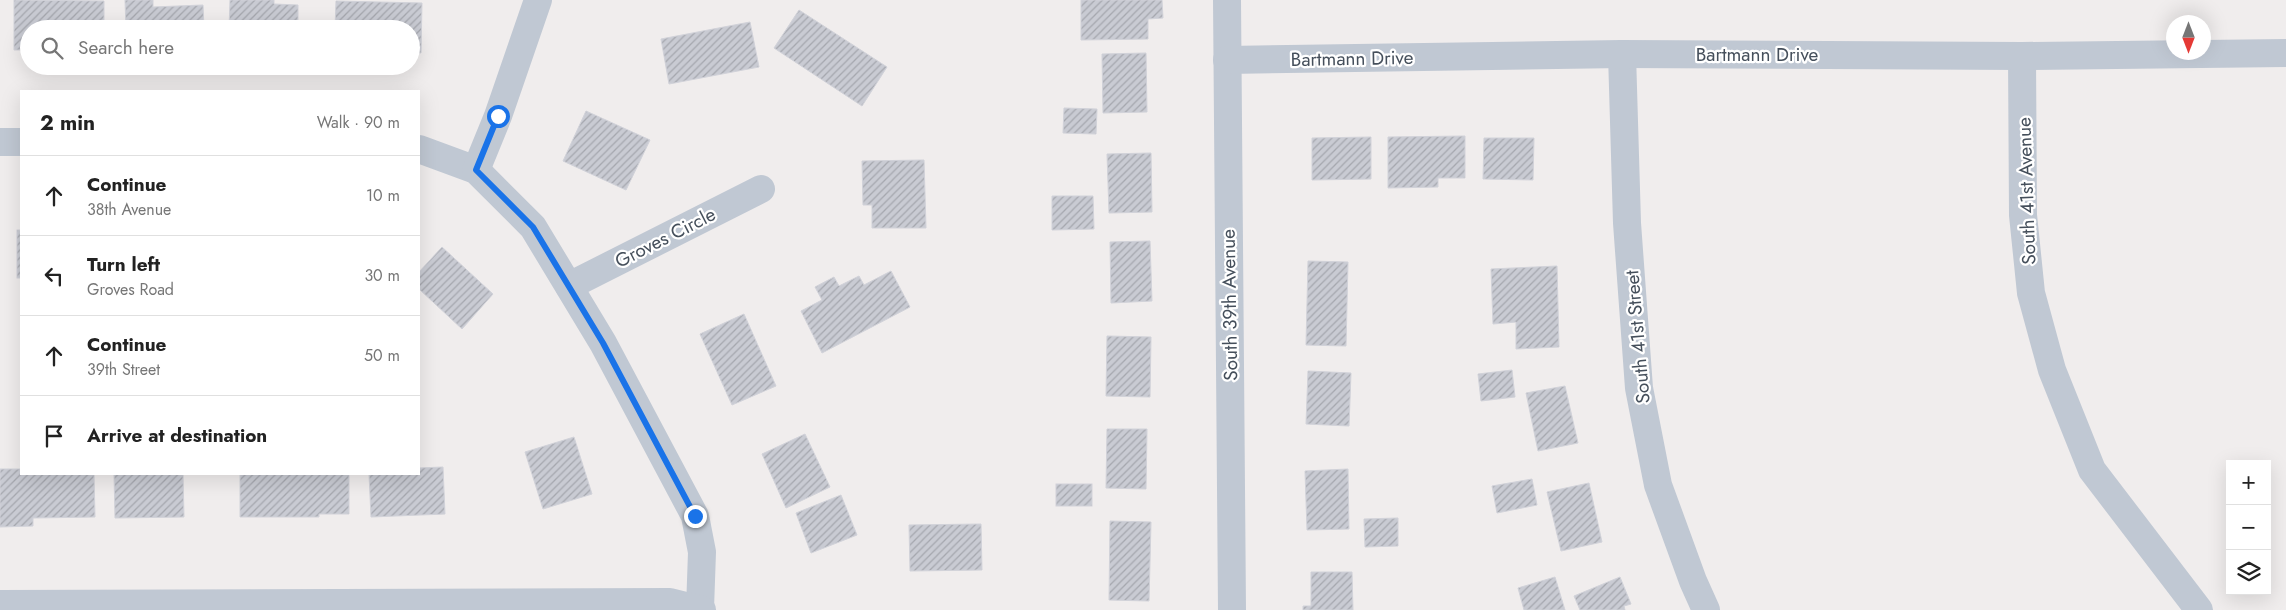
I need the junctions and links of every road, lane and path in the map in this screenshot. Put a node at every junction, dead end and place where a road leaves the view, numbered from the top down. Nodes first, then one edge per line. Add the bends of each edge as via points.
1 (538, 0) edge
2 (1226, 0) edge
3 (2286, 52) edge
4 (1622, 54) junction
5 (2022, 56) junction
6 (1227, 60) junction
7 (0, 142) edge
8 (20, 142) edge
9 (420, 149) edge
10 (476, 170) junction
11 (761, 189) dead end
12 (568, 286) junction
13 (0, 604) edge
14 (701, 610) edge
15 (1232, 610) edge
16 (1706, 610) edge
17 (2199, 610) edge

1 - 10 street
2 - 6 street, South 39th Avenue
3 - 5 street, Bartmann Drive
4 - 5 street, Bartmann Drive
4 - 6 street, Bartmann Drive
4 - 16 street, South 41st Street via 1627,223 1639,388 1658,485
5 - 17 street, South 41st Avenue via 2023,215 2031,293 2052,370 2092,470
6 - 15 street, South 39th Avenue
7 - 8 street
9 - 10 street
10 - 12 street via 533,227
11 - 12 street, Groves Circle
12 - 14 street via 603,343 695,516 702,552
13 - 14 street via 670,602

